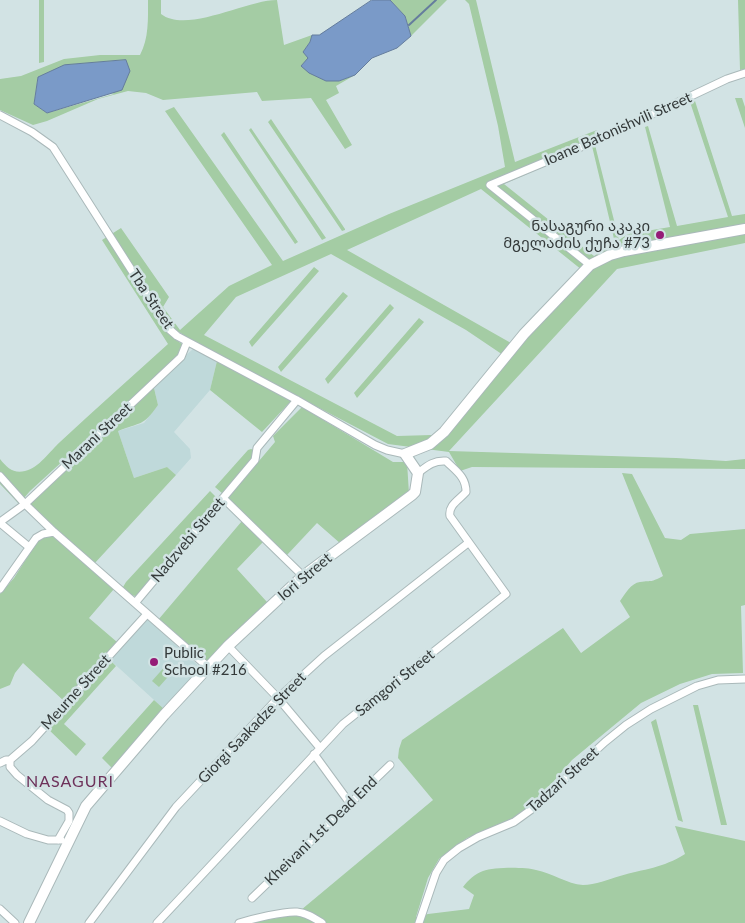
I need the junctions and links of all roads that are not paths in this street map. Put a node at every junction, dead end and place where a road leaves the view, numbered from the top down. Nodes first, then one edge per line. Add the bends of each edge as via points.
1 (745, 72) edge
2 (0, 116) edge
3 (745, 229) edge
4 (590, 265) junction
5 (187, 342) junction
6 (297, 400) junction
7 (405, 454) junction
8 (418, 473) junction
9 (0, 476) edge
10 (223, 498) junction
11 (25, 504) junction
12 (0, 523) edge
13 (54, 532) junction
14 (468, 543) junction
15 (28, 548) junction
16 (303, 576) junction
17 (0, 589) edge
18 (135, 603) junction
19 (147, 614) junction
20 (228, 646) junction
21 (208, 667) junction
22 (745, 679) edge
23 (278, 698) junction
24 (320, 748) junction
25 (314, 754) junction
26 (10, 760) junction
27 (0, 763) edge
28 (390, 765) dead end
29 (349, 802) junction
30 (0, 821) edge
31 (63, 841) junction
32 (252, 898) dead end
33 (0, 910) edge
34 (15, 923) edge
35 (29, 923) edge
36 (89, 923) edge
37 (157, 923) edge
38 (239, 923) edge
39 (322, 923) edge
40 (419, 923) edge

1 - 4 street, Ioane Batonishvili Street via 600,139 490,185
2 - 5 street, Tba Street via 32,132 53,148 169,329
3 - 4 street via 624,251
4 - 7 street via 524,334 444,432 430,444
5 - 6 street, Tba Street
5 - 11 street, Marani Street via 181,357
6 - 7 street, Tba Street via 375,445
6 - 10 street, Nadzvebi Street via 257,448 255,460
7 - 8 street
8 - 14 street, Samgori Street via 430,464 446,461 466,484 466,492 449,511
8 - 16 street, Iori Street via 415,492 409,498
9 - 11 street
10 - 16 street
10 - 18 street, Nadzvebi Street
11 - 12 street, Marani Street
11 - 13 street
12 - 15 street
13 - 15 street via 36,538
13 - 18 street
14 - 23 street, Giorgi Saakadze Street via 324,656
14 - 24 street, Samgori Street via 506,594 343,724
15 - 17 street
16 - 20 street, Iori Street
18 - 19 street
19 - 21 street
19 - 26 street, Meurne Street via 32,741
20 - 21 street, Iori Street
20 - 23 street
21 - 31 street, Iori Street via 86,806
22 - 40 street, Tadzari Street via 718,680 697,686 651,709 604,742 532,809 514,822 459,848 444,860 436,874
23 - 24 street
23 - 36 street, Giorgi Saakadze Street via 176,808
24 - 25 street, Samgori Street
25 - 29 street
25 - 37 street, Samgori Street
26 - 27 street, Meurne Street
26 - 31 street via 10,767 17,775 48,800 67,810 69,822
28 - 29 street, Kheivani 1st Dead End
29 - 32 street, Kheivani 1st Dead End
30 - 31 street via 27,834
31 - 35 street, Iori Street
33 - 34 street
38 - 39 street via 289,912 311,915

